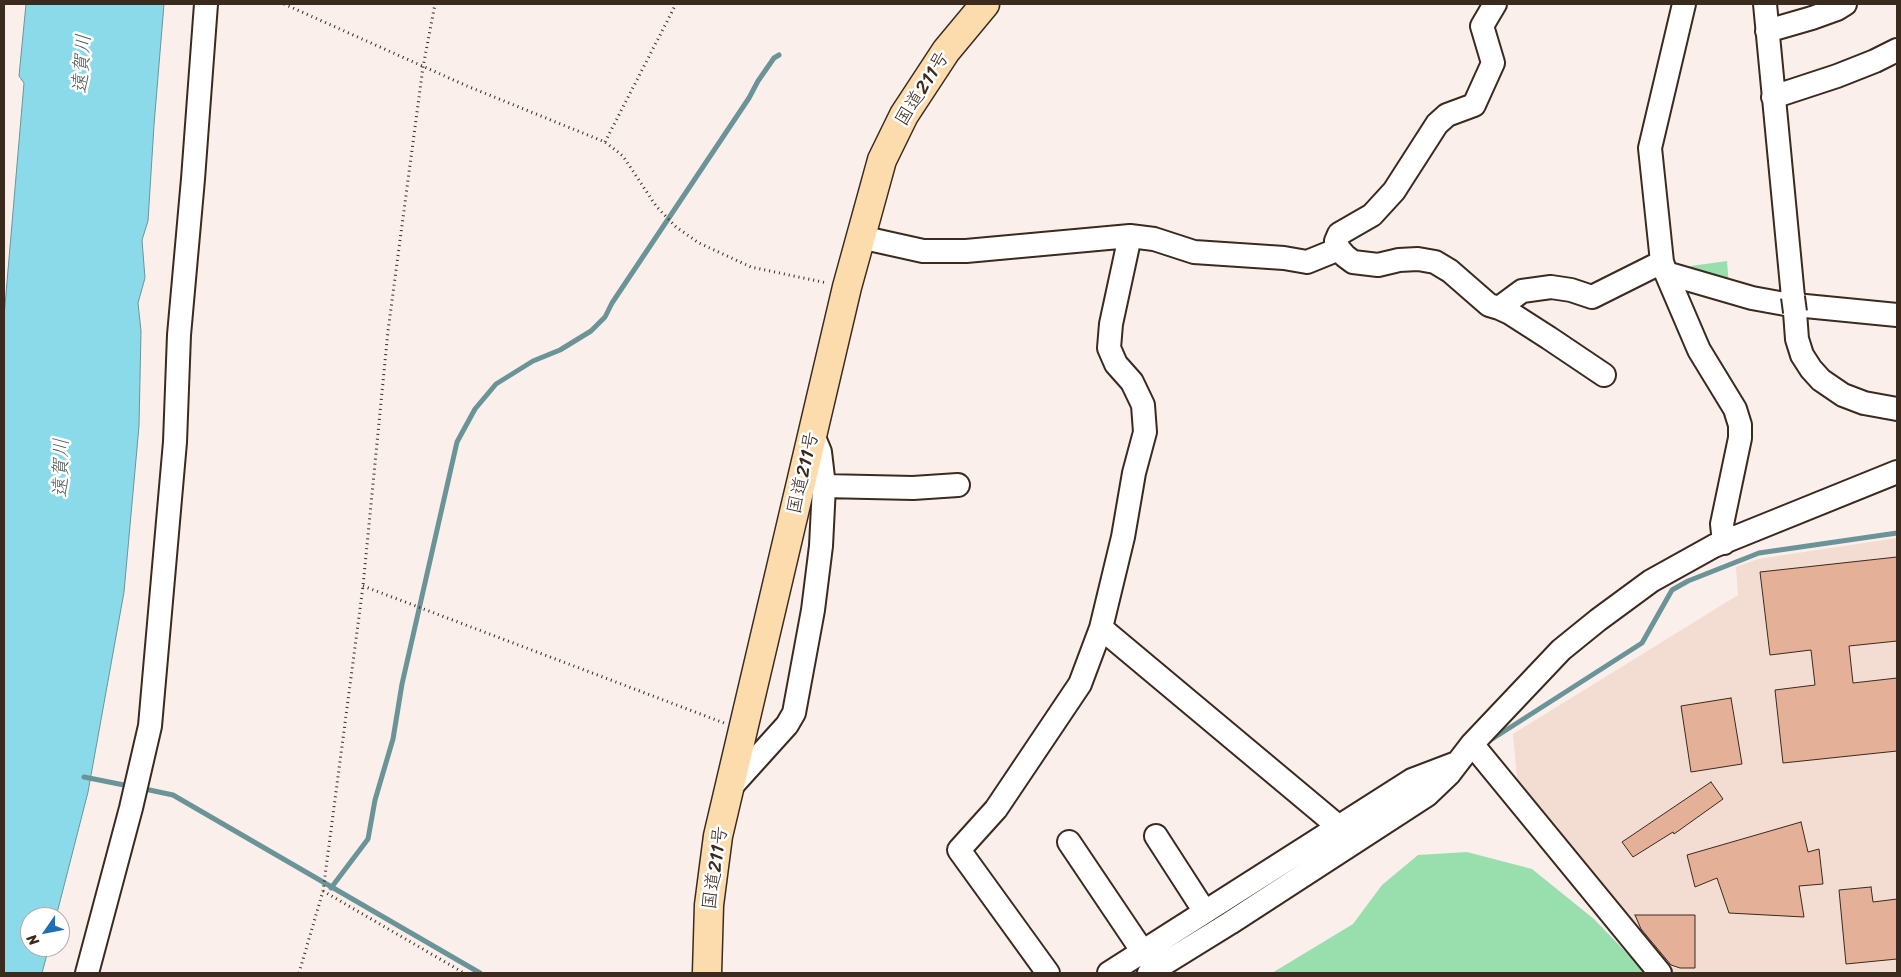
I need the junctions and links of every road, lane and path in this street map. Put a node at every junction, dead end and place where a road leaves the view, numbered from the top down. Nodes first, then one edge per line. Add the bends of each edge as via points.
1 (206, 4) edge
2 (284, 4) edge
3 (435, 4) edge
4 (676, 4) edge
5 (985, 4) edge
6 (1495, 4) edge
7 (1684, 4) edge
8 (1765, 4) edge
9 (1845, 4) edge
10 (1768, 31) junction
11 (1897, 50) edge
12 (422, 67) junction
13 (1773, 96) junction
14 (605, 142) junction
15 (1130, 236) junction
16 (860, 237) junction
17 (1339, 249) junction
18 (1664, 267) junction
19 (847, 287) junction
20 (1499, 308) junction
21 (1897, 315) edge
22 (1604, 375) dead end
23 (1897, 408) edge
24 (813, 434) junction
25 (1897, 472) edge
26 (958, 485) dead end
27 (824, 486) junction
28 (1724, 543) junction
29 (362, 586) junction
30 (1101, 628) junction
31 (744, 730) junction
32 (1472, 744) junction
33 (1458, 762) junction
34 (730, 787) junction
35 (1339, 827) junction
36 (1156, 836) dead end
37 (1069, 842) dead end
38 (323, 891) junction
39 (1205, 912) junction
40 (1143, 952) junction
41 (87, 973) edge
42 (299, 973) edge
43 (464, 973) edge
44 (707, 973) edge
45 (1048, 973) edge
46 (1109, 973) edge
47 (1149, 973) edge
48 (1660, 973) edge

1 - 41 street via 178,335 175,442 150,726
2 - 12 path
3 - 12 path
4 - 14 path
5 - 16 highway, 国道211号 via 946,51 904,115 882,160
6 - 17 street via 1482,26 1493,63 1474,105 1447,115 1437,124 1394,191 1372,215 1339,234 1336,242
7 - 18 street via 1650,148
8 - 10 street
9 - 10 street
10 - 13 street
11 - 13 street via 1844,73
12 - 14 path
12 - 29 path via 388,331
13 - 23 street via 1797,339 1802,355 1821,380 1843,395 1864,403
14 - 19 path via 623,156 656,206 676,227 699,243 751,267
15 - 16 street via 966,251 923,251
15 - 17 street via 1154,239 1194,252 1307,262
15 - 30 street via 1109,348 1143,405 1145,432
16 - 19 highway, 国道211号
17 - 20 street via 1353,262 1364,264 1418,259 1435,262 1489,305
18 - 20 street via 1592,297 1551,287 1522,291
18 - 21 street via 1752,298
18 - 28 street via 1699,350 1735,409 1740,425 1722,524
19 - 24 highway, 国道211号
20 - 22 street
24 - 27 street via 820,452
24 - 31 highway, 国道211号
25 - 28 street
26 - 27 street via 912,488
27 - 34 street via 813,610 794,713
28 - 32 street via 1680,563 1598,620 1561,650
29 - 31 path
29 - 38 path
30 - 35 street
30 - 45 street via 1080,684 996,809 959,850
31 - 34 highway, 国道211号
32 - 33 street
32 - 48 street
33 - 35 street via 1412,780
33 - 47 street via 1427,795
34 - 44 highway, 国道211号 via 718,836 709,905
35 - 39 street
36 - 39 street
37 - 40 street
38 - 42 path
38 - 43 path
39 - 40 street
40 - 46 street

